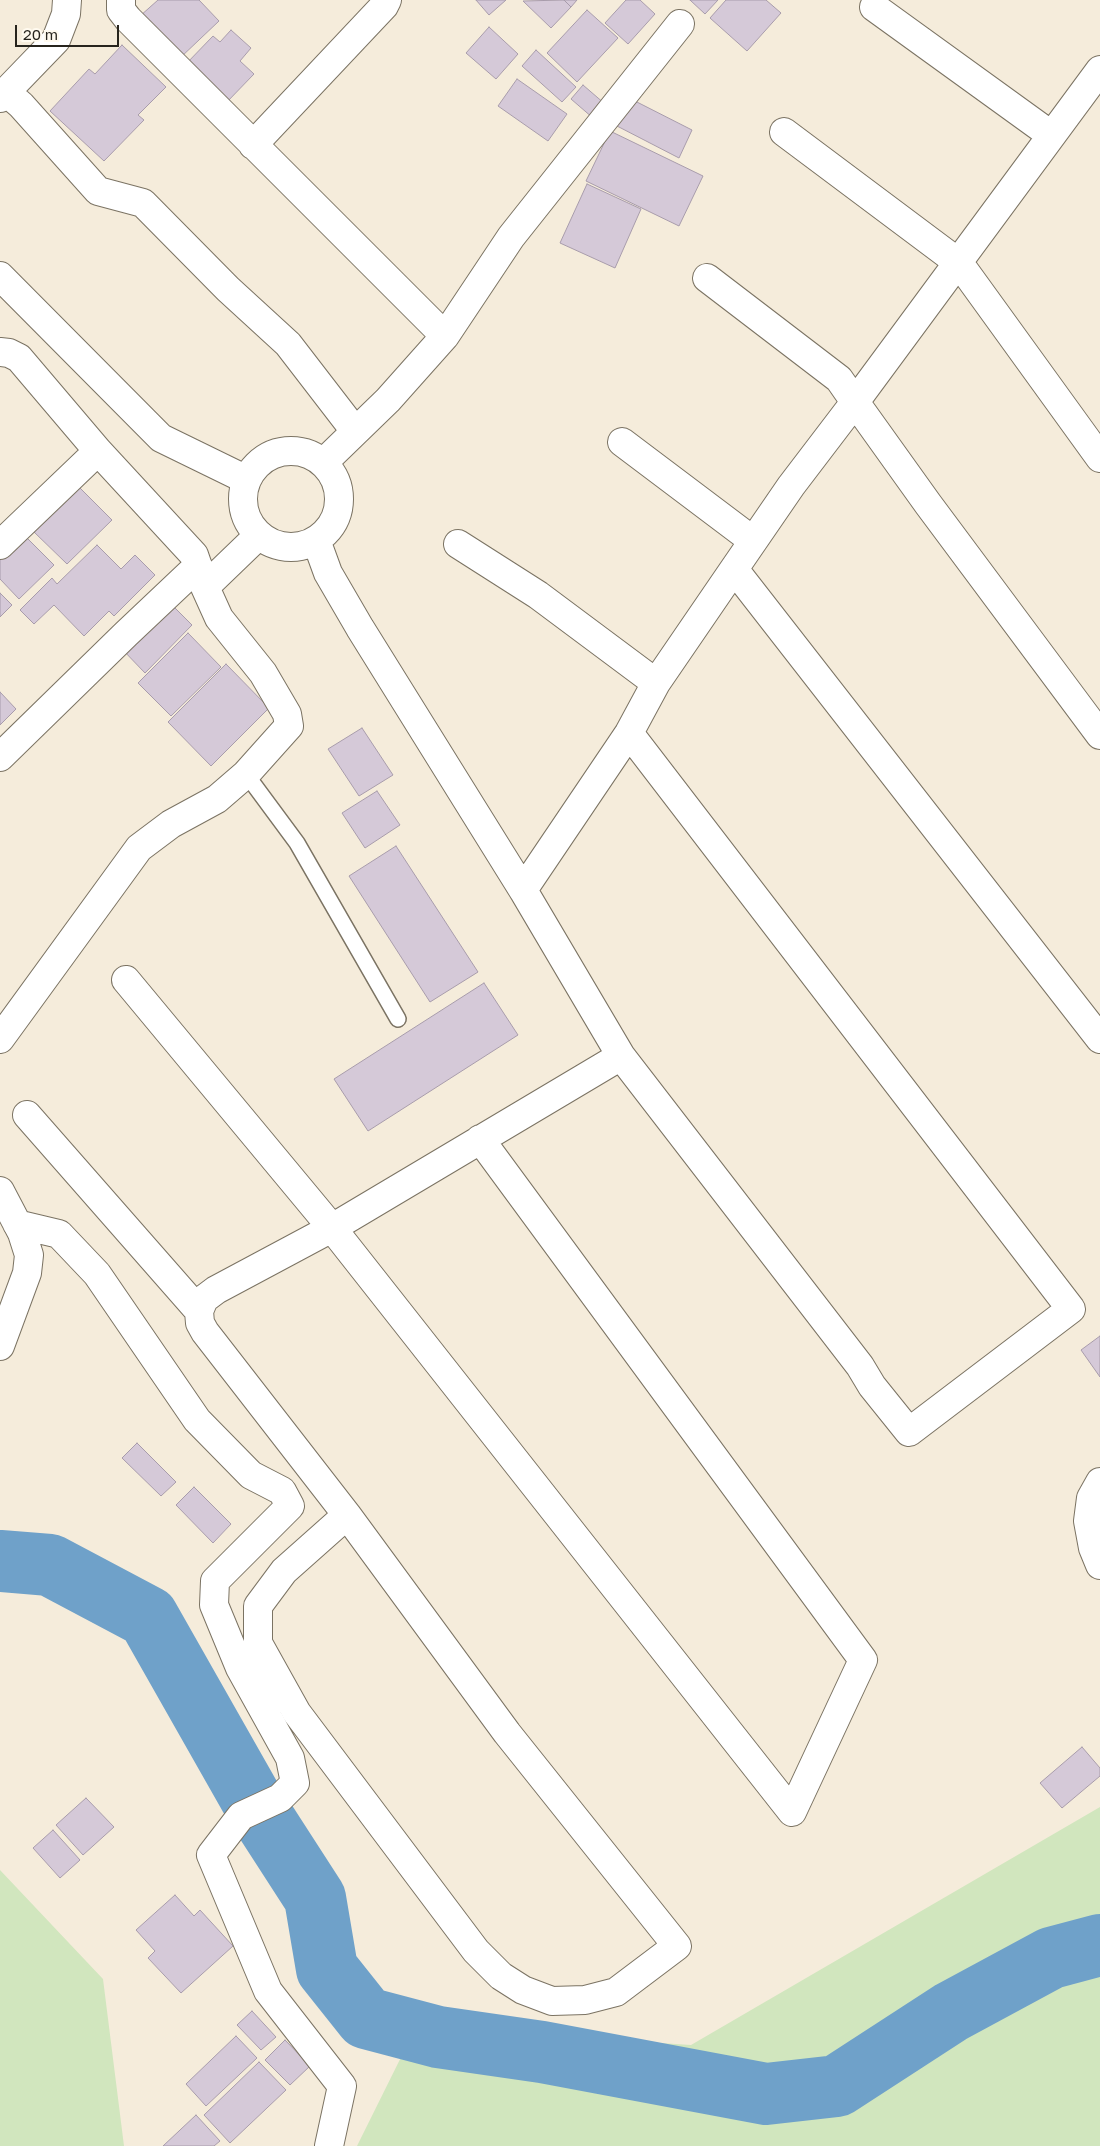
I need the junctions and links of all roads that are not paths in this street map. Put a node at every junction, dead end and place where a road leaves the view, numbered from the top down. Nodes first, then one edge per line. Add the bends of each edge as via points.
1 (67, 0) edge
2 (121, 0) edge
3 (387, 0) edge
4 (874, 8) dead end
5 (680, 24) dead end
6 (1100, 70) edge
7 (3, 95) edge
8 (784, 132) dead end
9 (1051, 136) junction
10 (253, 145) junction
11 (959, 263) junction
12 (0, 276) edge
13 (707, 278) dead end
14 (445, 336) junction
15 (0, 352) edge
16 (855, 402) junction
17 (355, 431) junction
18 (622, 442) dead end
19 (98, 451) junction
20 (1100, 458) edge
21 (324, 463) junction
22 (247, 480) junction
23 (259, 535) junction
24 (316, 540) junction
25 (752, 540) junction
26 (458, 544) dead end
27 (0, 545) edge
28 (734, 569) junction
29 (202, 576) junction
30 (656, 683) junction
31 (629, 733) junction
32 (1100, 735) edge
33 (0, 757) edge
34 (246, 774) junction
35 (523, 890) junction
36 (126, 980) dead end
37 (398, 1019) dead end
38 (0, 1039) edge
39 (1100, 1039) edge
40 (621, 1056) junction
41 (27, 1114) dead end
42 (480, 1139) junction
43 (0, 1191) edge
44 (18, 1224) junction
45 (332, 1228) junction
46 (198, 1311) junction
47 (0, 1346) edge
48 (1100, 1482) edge
49 (347, 1516) junction
50 (1100, 1565) edge
51 (329, 2146) edge

1 - 7 street via 66,14 56,40
2 - 10 street via 121,10 128,19
3 - 10 street
4 - 9 street
5 - 14 street via 511,237
6 - 9 street
7 - 17 street via 21,105 98,191 143,203 288,344
8 - 11 street
9 - 11 street
10 - 14 street
11 - 16 street
11 - 20 street
12 - 22 street via 161,438
13 - 16 street via 839,379
14 - 17 street via 388,400
15 - 19 street via 9,352 19,358
16 - 25 street
16 - 32 street
17 - 21 street
18 - 25 street
19 - 27 street
19 - 29 street via 194,555
21 - 22 street via 296,451 280,452 255,467
21 - 24 street via 339,489 340,504 332,525
22 - 23 street via 243,494 244,509
23 - 24 street via 272,544 287,547 302,546
23 - 29 street
24 - 35 street via 328,573 360,628
25 - 28 street
26 - 30 street via 538,595
28 - 30 street
28 - 39 street
29 - 33 street via 119,640
29 - 34 street via 219,618 263,673 287,714 289,726
30 - 31 street
31 - 35 street
31 - 40 street via 1071,1309 909,1432
34 - 37 lane via 296,843
34 - 38 street via 217,799 171,824 139,848
35 - 40 street
36 - 45 street
40 - 42 street
41 - 46 street
42 - 45 street
42 - 45 street via 863,1660 792,1812
43 - 44 street
44 - 47 street via 29,1255 27,1273
44 - 51 street via 59,1234 66,1240 97,1274 196,1420 251,1475 282,1490 290,1506 215,1581 214,1605 240,1668 290,1758 295,1783 280,1798 241,1816 211,1855 268,1991 342,2086
45 - 46 street via 216,1290 204,1299
46 - 49 street via 205,1332
48 - 50 street via 1091,1498 1088,1521
49 - 49 street via 507,1733 677,1946 616,1992 584,2000 552,2000 523,1990 502,1976 476,1951 293,1705 258,1643 258,1606 284,1571

